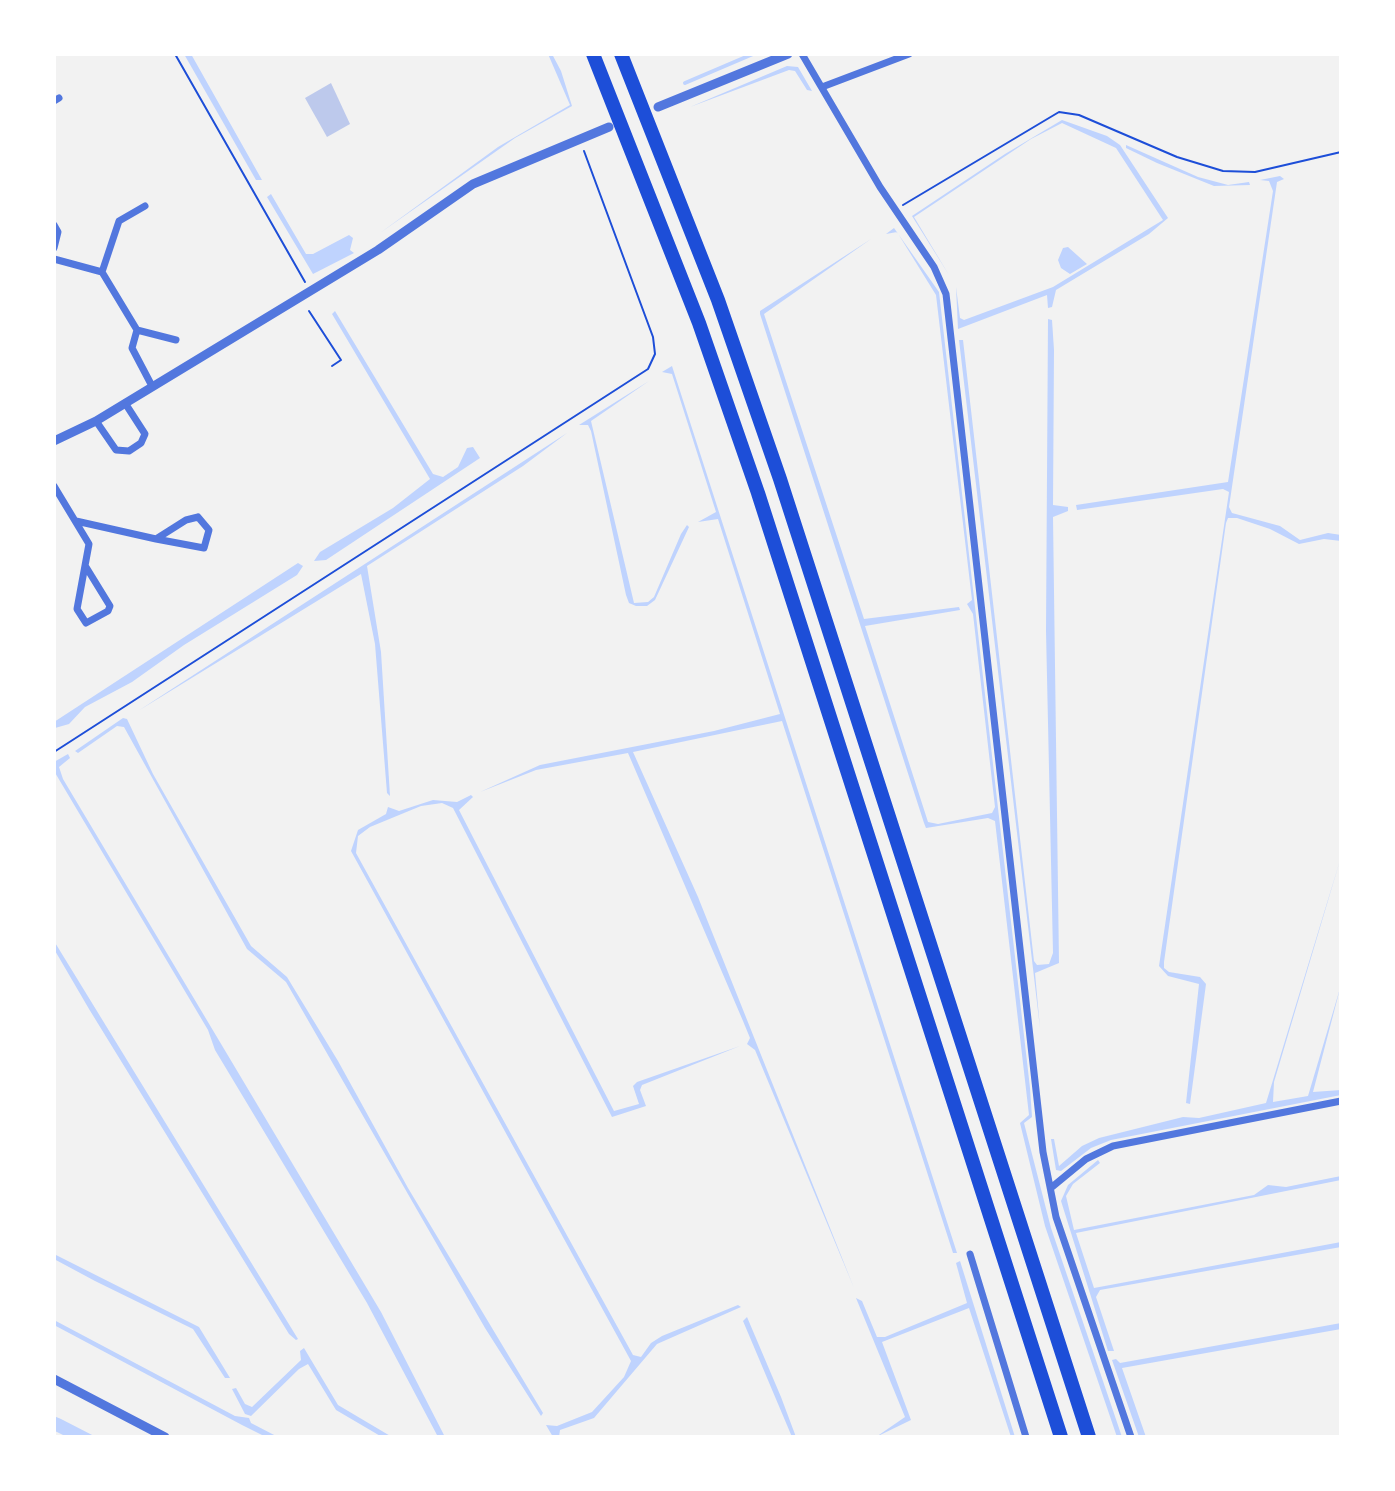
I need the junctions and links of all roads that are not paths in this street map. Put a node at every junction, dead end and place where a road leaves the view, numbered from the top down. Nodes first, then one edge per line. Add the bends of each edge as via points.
1 (593, 54) edge
2 (621, 54) edge
3 (788, 54) edge
4 (802, 54) edge
5 (909, 54) edge
6 (822, 87) junction
7 (658, 107) dead end
8 (609, 127) dead end
9 (145, 206) dead end
10 (54, 225) edge
11 (54, 248) edge
12 (54, 259) edge
13 (102, 272) junction
14 (137, 330) junction
15 (176, 340) dead end
16 (152, 386) junction
17 (125, 403) junction
18 (96, 421) junction
19 (54, 441) edge
20 (54, 486) edge
21 (57, 497) edge
22 (76, 521) junction
23 (156, 539) junction
24 (86, 567) junction
25 (1341, 1101) edge
26 (1052, 1187) junction
27 (970, 1254) dead end
28 (54, 1379) edge
29 (165, 1437) edge
30 (1026, 1437) edge
31 (1061, 1437) edge
32 (1089, 1437) edge
33 (1131, 1437) edge

1 - 31 highway via 699,323 758,493
2 - 32 highway via 718,300 780,479
3 - 7 street
4 - 6 street
5 - 6 street
6 - 26 street via 940,276 948,306 1043,1152
8 - 16 street via 473,184 378,250
9 - 13 street via 119,221
10 - 11 street
12 - 13 street
13 - 14 street
14 - 15 street
14 - 16 street via 132,348
16 - 17 street
17 - 18 street
17 - 18 street via 145,434 141,443 116,450
18 - 19 street
20 - 21 street
21 - 22 street
22 - 23 street
22 - 24 street via 89,544
23 - 23 street via 204,548 209,530 193,517
24 - 24 street via 110,606 86,623 77,609
25 - 26 street via 1113,1146 1086,1159
26 - 33 street via 1056,1217
27 - 30 street
28 - 29 street

